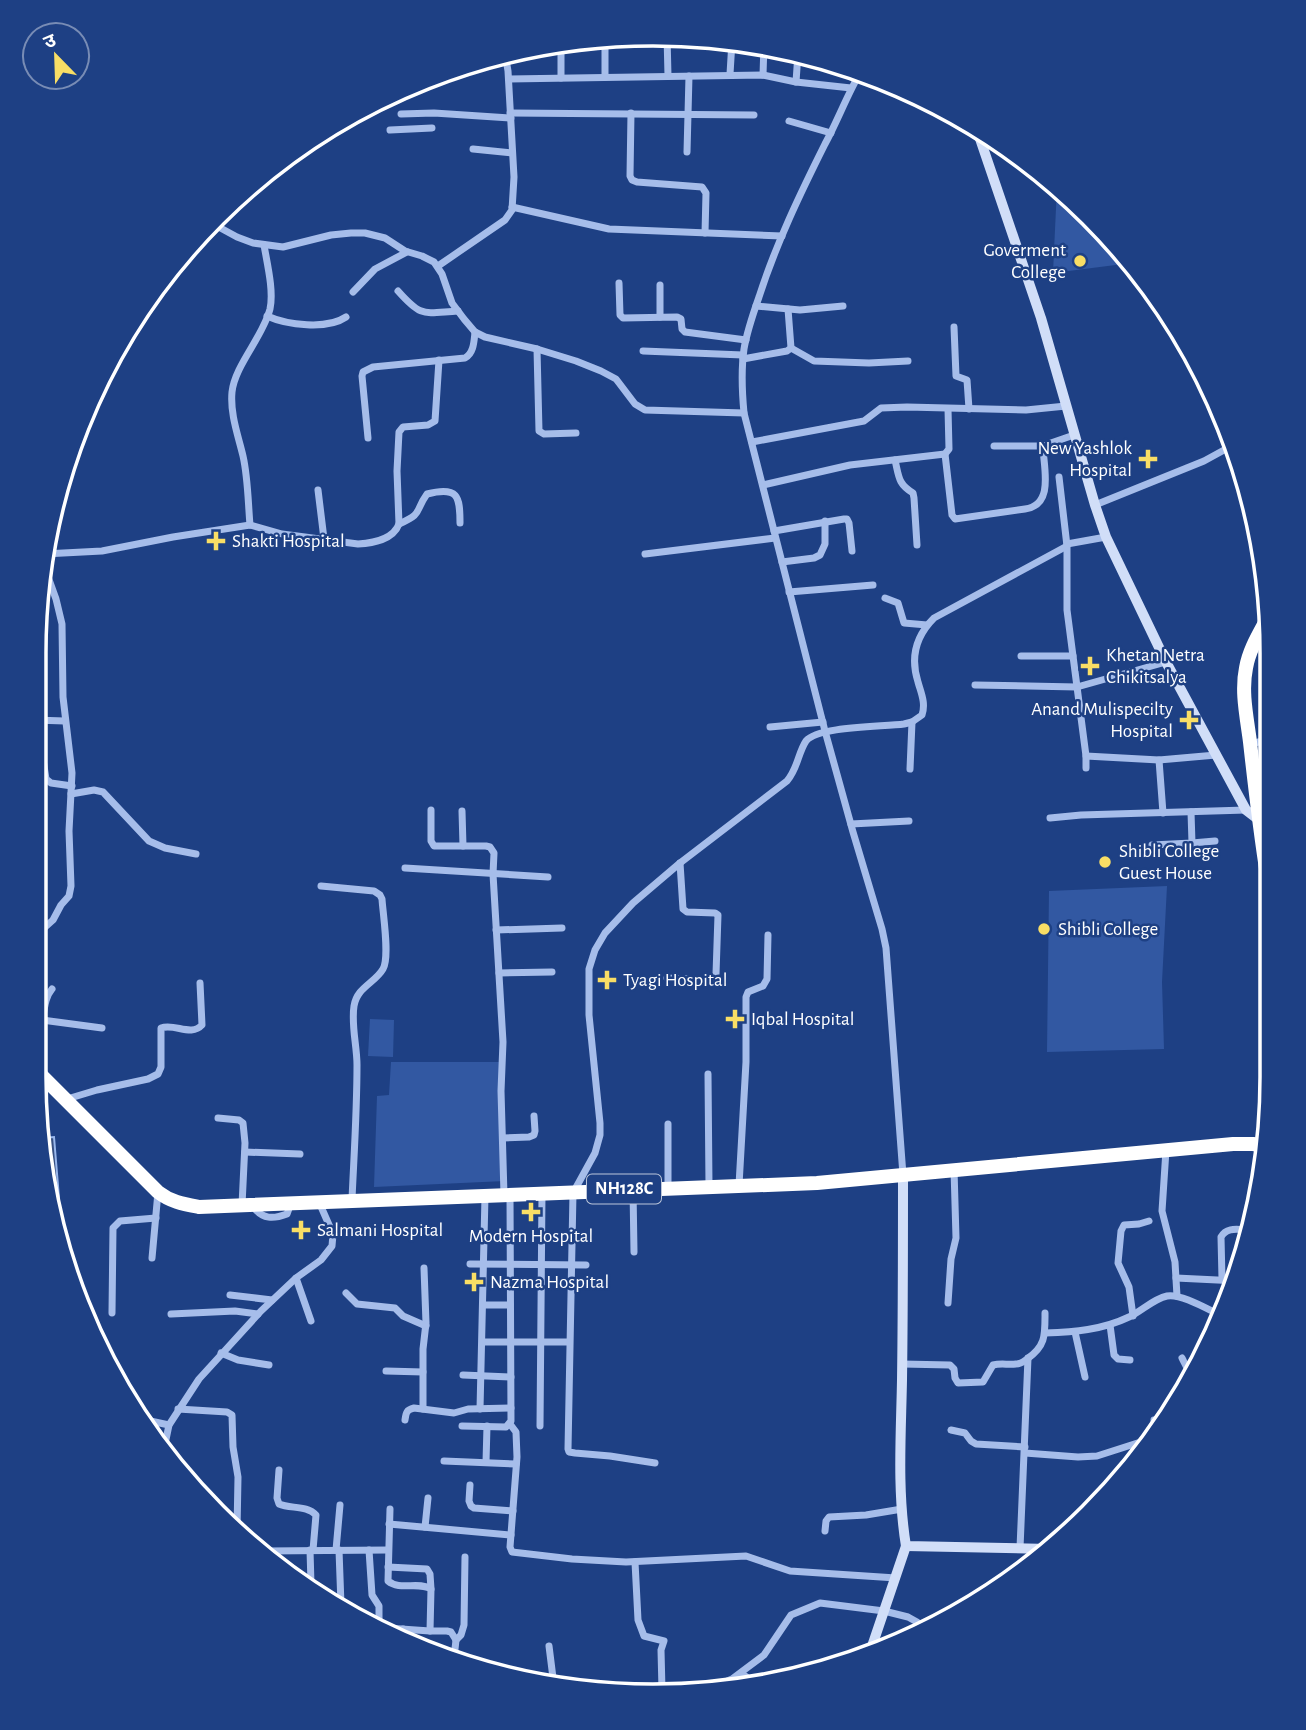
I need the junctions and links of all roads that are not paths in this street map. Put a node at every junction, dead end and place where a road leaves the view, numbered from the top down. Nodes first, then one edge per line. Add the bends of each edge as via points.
1 (667, 46) edge
2 (605, 48) edge
3 (731, 51) edge
4 (561, 53) edge
5 (764, 56) edge
6 (507, 63) edge
7 (797, 63) edge
8 (730, 74) junction
9 (763, 75) junction
10 (668, 76) junction
11 (689, 76) junction
12 (605, 77) junction
13 (561, 78) junction
14 (509, 79) junction
15 (855, 81) edge
16 (796, 82) junction
17 (851, 88) junction
18 (631, 113) junction
19 (689, 113) junction
20 (401, 114) dead end
21 (421, 114) junction
22 (754, 114) dead end
23 (510, 115) junction
24 (789, 121) dead end
25 (421, 128) junction
26 (432, 128) dead end
27 (390, 130) dead end
28 (831, 133) junction
29 (981, 142) edge
30 (473, 149) dead end
31 (687, 152) dead end
32 (512, 153) junction
33 (512, 207) junction
34 (219, 227) edge
35 (705, 233) junction
36 (782, 236) junction
37 (264, 245) junction
38 (407, 252) junction
39 (438, 266) junction
40 (619, 283) dead end
41 (660, 285) dead end
42 (398, 291) dead end
43 (353, 292) dead end
44 (756, 306) junction
45 (843, 306) dead end
46 (788, 309) junction
47 (458, 311) junction
48 (267, 316) junction
49 (346, 317) dead end
50 (660, 317) junction
51 (954, 327) dead end
52 (475, 332) junction
53 (746, 340) junction
54 (791, 348) junction
55 (537, 349) junction
56 (643, 351) dead end
57 (743, 357) junction
58 (439, 360) junction
59 (908, 361) dead end
60 (1066, 406) junction
61 (948, 409) junction
62 (969, 409) junction
63 (744, 413) junction
64 (576, 433) dead end
65 (1074, 435) junction
66 (368, 438) dead end
67 (752, 442) junction
68 (994, 446) dead end
69 (1045, 446) junction
70 (1225, 450) edge
71 (945, 454) junction
72 (895, 460) junction
73 (1059, 477) dead end
74 (763, 485) junction
75 (318, 490) dead end
76 (1095, 505) junction
77 (825, 521) junction
78 (460, 523) dead end
79 (399, 524) junction
80 (250, 525) junction
81 (775, 534) junction
82 (1106, 537) junction
83 (324, 539) junction
84 (917, 545) dead end
85 (1067, 546) junction
86 (852, 551) dead end
87 (54, 553) edge
88 (645, 554) dead end
89 (782, 562) junction
90 (50, 583) edge
91 (873, 585) dead end
92 (789, 592) junction
93 (885, 597) dead end
94 (927, 625) junction
95 (1260, 639) edge
96 (1021, 656) dead end
97 (1073, 656) junction
98 (1166, 662) junction
99 (975, 685) dead end
100 (1077, 687) junction
101 (46, 720) edge
102 (65, 721) junction
103 (823, 722) junction
104 (912, 722) junction
105 (770, 727) dead end
106 (825, 731) junction
107 (1260, 742) edge
108 (1250, 744) junction
109 (1216, 755) junction
110 (1086, 756) junction
111 (1159, 760) junction
112 (1086, 768) dead end
113 (910, 769) dead end
114 (46, 775) edge
115 (71, 790) junction
116 (431, 810) dead end
117 (1246, 810) junction
118 (462, 811) dead end
119 (1191, 812) junction
120 (1163, 813) junction
121 (1050, 818) dead end
122 (1259, 820) junction
123 (909, 821) dead end
124 (850, 824) junction
125 (1260, 826) edge
126 (1215, 841) dead end
127 (1192, 843) junction
128 (1152, 845) dead end
129 (463, 846) junction
130 (196, 854) dead end
131 (680, 863) junction
132 (405, 868) dead end
133 (493, 874) junction
134 (548, 877) dead end
135 (321, 886) dead end
136 (46, 927) edge
137 (562, 928) dead end
138 (496, 930) junction
139 (768, 935) dead end
140 (499, 972) junction
141 (552, 972) dead end
142 (667, 978) dead end
143 (200, 983) dead end
144 (52, 989) dead end
145 (46, 1002) edge
146 (46, 1021) edge
147 (102, 1028) dead end
148 (708, 1074) dead end
149 (46, 1079) edge
150 (67, 1099) junction
151 (534, 1116) dead end
152 (218, 1118) dead end
153 (668, 1124) dead end
154 (503, 1139) junction
155 (1256, 1144) edge
156 (1166, 1150) junction
157 (245, 1153) junction
158 (300, 1154) dead end
159 (954, 1169) junction
160 (903, 1176) junction
161 (739, 1185) junction
162 (709, 1186) junction
163 (668, 1188) junction
164 (633, 1189) junction
165 (158, 1192) junction
166 (542, 1193) junction
167 (573, 1193) junction
168 (507, 1195) junction
169 (485, 1196) junction
170 (352, 1199) junction
171 (318, 1201) junction
172 (247, 1206) junction
173 (156, 1218) junction
174 (1149, 1221) dead end
175 (1241, 1229) edge
176 (634, 1251) dead end
177 (152, 1258) dead end
178 (470, 1264) dead end
179 (484, 1265) junction
180 (509, 1265) junction
181 (541, 1265) junction
182 (570, 1265) junction
183 (586, 1265) dead end
184 (424, 1268) dead end
185 (296, 1278) junction
186 (1176, 1278) junction
187 (1222, 1279) junction
188 (1225, 1279) edge
189 (346, 1293) dead end
190 (230, 1295) dead end
191 (1177, 1296) junction
192 (272, 1300) junction
193 (948, 1303) dead end
194 (483, 1305) junction
195 (510, 1305) junction
196 (1213, 1312) edge
197 (112, 1313) dead end
198 (171, 1314) dead end
199 (258, 1314) junction
200 (1045, 1314) dead end
201 (1133, 1316) junction
202 (311, 1321) dead end
203 (1110, 1325) junction
204 (426, 1326) junction
205 (1075, 1332) junction
206 (1045, 1334) junction
207 (483, 1342) junction
208 (510, 1342) junction
209 (541, 1342) junction
210 (569, 1342) junction
211 (221, 1353) junction
212 (1028, 1358) junction
213 (1182, 1358) dead end
214 (1130, 1360) dead end
215 (902, 1364) junction
216 (269, 1365) dead end
217 (1186, 1367) edge
218 (386, 1371) dead end
219 (423, 1372) junction
220 (463, 1375) dead end
221 (482, 1376) junction
222 (511, 1377) junction
223 (1085, 1377) dead end
224 (511, 1408) junction
225 (178, 1409) junction
226 (423, 1409) junction
227 (480, 1409) junction
228 (405, 1420) dead end
229 (153, 1422) edge
230 (510, 1424) junction
231 (169, 1425) junction
232 (462, 1426) dead end
233 (487, 1426) junction
234 (540, 1426) dead end
235 (951, 1430) dead end
236 (166, 1440) edge
237 (1138, 1443) edge
238 (1025, 1450) junction
239 (444, 1461) dead end
240 (486, 1462) junction
241 (655, 1463) dead end
242 (516, 1464) junction
243 (279, 1470) dead end
244 (470, 1485) dead end
245 (428, 1498) dead end
246 (340, 1505) dead end
247 (390, 1509) dead end
248 (902, 1509) junction
249 (513, 1511) junction
250 (237, 1520) edge
251 (389, 1524) junction
252 (425, 1527) junction
253 (825, 1531) dead end
254 (511, 1535) junction
255 (906, 1546) junction
256 (1020, 1548) junction
257 (1036, 1549) edge
258 (311, 1550) junction
259 (338, 1550) junction
260 (369, 1550) junction
261 (388, 1550) junction
262 (273, 1551) edge
263 (465, 1557) dead end
264 (635, 1562) junction
265 (388, 1567) junction
266 (895, 1578) junction
267 (311, 1579) edge
268 (431, 1589) junction
269 (341, 1598) edge
270 (884, 1611) junction
271 (379, 1619) edge
272 (918, 1624) edge
273 (400, 1629) edge
274 (403, 1629) joint
275 (430, 1631) junction
276 (456, 1640) junction
277 (875, 1642) edge
278 (549, 1646) dead end
279 (455, 1651) edge
280 (741, 1673) junction
281 (553, 1676) edge
282 (746, 1677) edge
283 (731, 1679) edge
284 (662, 1684) edge

1 - 10 street
2 - 12 street
3 - 8 street
4 - 13 street
5 - 9 street
6 - 14 street
7 - 16 street
8 - 9 street
8 - 11 street
9 - 16 street
10 - 11 street
10 - 12 street
11 - 19 street
12 - 13 street
13 - 14 street
14 - 23 street
15 - 17 street
16 - 17 street
17 - 28 street
18 - 19 street
18 - 23 street
18 - 35 street via 632,180 702,187 706,193
19 - 22 street
19 - 31 street
20 - 21 street
21 - 23 street
21 - 25 street
23 - 32 street
24 - 28 street
25 - 26 street
25 - 27 street
28 - 36 street
29 - 60 street
30 - 32 street
32 - 33 street
33 - 35 street via 609,229
33 - 39 street via 505,220
34 - 37 street
35 - 36 street
36 - 44 street
37 - 38 street via 292,246 331,235 365,233 385,238
37 - 48 street via 271,301
38 - 39 street
38 - 43 street via 375,269
39 - 47 street
40 - 50 street via 621,317
41 - 50 street
42 - 47 street via 422,312
44 - 46 street
44 - 53 street
45 - 46 street
46 - 54 street
47 - 52 street
48 - 49 street via 286,323 321,324
48 - 80 street via 232,390
50 - 53 street via 679,318 687,332
51 - 62 street via 956,376 967,380
52 - 55 street
52 - 58 street via 468,356
53 - 57 street
54 - 57 street
54 - 59 street via 814,361
55 - 63 street via 611,376 645,410
55 - 64 street via 539,431 544,435
56 - 57 street
57 - 63 street
58 - 66 street via 363,372
58 - 79 street via 435,421 398,432
60 - 62 street
60 - 65 street
61 - 62 street
61 - 67 street via 881,408 864,421
61 - 71 street via 949,449
63 - 67 street
65 - 69 street
65 - 76 street
67 - 74 street
68 - 69 street
69 - 71 street via 1046,476 1039,504 959,519 952,515
70 - 76 street
71 - 72 street
72 - 74 street
72 - 84 street via 904,489 913,493
73 - 85 street
74 - 81 street
75 - 83 street
76 - 82 street
77 - 81 street
77 - 86 street via 847,519
77 - 89 street via 820,555
78 - 79 street via 458,496 444,492 427,494 418,513
79 - 83 street via 391,534 370,543
80 - 83 street
80 - 87 street via 102,551
81 - 88 street
81 - 89 street
82 - 85 street
82 - 98 street
85 - 94 street
85 - 97 street
89 - 92 street
90 - 102 street via 62,624
91 - 92 street
92 - 103 street
93 - 94 street via 898,603 904,623
94 - 104 street via 914,655 925,705 922,715
95 - 108 highway via 1246,665 1244,680
96 - 97 street
97 - 100 street
98 - 100 street
98 - 109 street
99 - 100 street
100 - 110 street
101 - 102 street
102 - 115 street
103 - 105 street
103 - 106 street
104 - 106 street
104 - 113 street
106 - 124 street
106 - 131 street via 805,743 787,781
107 - 108 street
108 - 122 highway
109 - 111 street
109 - 117 street
110 - 111 street
110 - 112 street
111 - 120 street
114 - 115 street via 48,782
115 - 130 street via 103,792 149,841
115 - 136 street via 71,891
116 - 129 street via 432,844
117 - 119 street
117 - 122 street
118 - 129 street
119 - 120 street
119 - 127 street
120 - 121 street
122 - 125 highway
123 - 124 street
124 - 160 street via 886,948
126 - 127 street
127 - 128 street
129 - 133 street via 491,847
131 - 142 street via 683,909 719,915 716,974 710,980
131 - 167 street via 617,918 592,958 589,1015 600,1135
132 - 133 street
133 - 134 street
133 - 138 street
135 - 170 street via 374,891 382,900 386,960 382,971 361,990 354,1009 357,1063
137 - 138 street
138 - 140 street
139 - 161 street via 767,979 746,997
140 - 141 street
140 - 154 street
143 - 150 street via 202,1025 194,1030 161,1028 158,1074
144 - 145 street
146 - 147 street
148 - 162 street
149 - 150 highway, NH128C
150 - 165 highway, NH128C
151 - 154 street via 534,1135
152 - 157 street via 241,1121
153 - 163 street
154 - 168 street
155 - 156 highway, NH128C
156 - 159 highway, NH128C
156 - 186 street via 1162,1211
157 - 158 street
157 - 172 street
159 - 160 highway, NH128C
159 - 193 street via 956,1238
160 - 161 highway, NH128C
160 - 215 street
161 - 162 highway, NH128C
162 - 163 highway, NH128C
163 - 164 highway, NH128C
164 - 167 highway, NH128C
164 - 176 street
165 - 172 highway, NH128C via 169,1200 199,1207
165 - 173 street
166 - 167 highway, NH128C
166 - 168 highway, NH128C
166 - 181 street
167 - 182 street
168 - 169 highway, NH128C
168 - 180 street
169 - 170 highway, NH128C
169 - 179 street
170 - 171 highway, NH128C
171 - 172 highway, NH128C
171 - 185 street via 333,1234 332,1247
173 - 177 street
173 - 197 street via 120,1221 113,1228
174 - 201 street via 1124,1225 1121,1230 1118,1263 1129,1287
175 - 187 street via 1223,1234
178 - 179 street
179 - 180 street
179 - 194 street
180 - 181 street
180 - 195 street
181 - 182 street
181 - 209 street
182 - 183 street
182 - 210 street
184 - 204 street
185 - 192 street
185 - 202 street
186 - 187 street
186 - 191 street
187 - 188 street
189 - 204 street via 357,1304 395,1308
190 - 192 street
191 - 196 street
191 - 201 street via 1167,1295
192 - 199 street
194 - 195 street
194 - 207 street
195 - 208 street
198 - 199 street
199 - 211 street
200 - 206 street
201 - 203 street
203 - 205 street
203 - 214 street via 1114,1354
204 - 219 street
205 - 206 street
205 - 223 street
206 - 212 street via 1037,1352
207 - 208 street
207 - 221 street
208 - 209 street
208 - 222 street
209 - 210 street
209 - 234 street
210 - 241 street via 568,1450
211 - 216 street
211 - 225 street
212 - 215 street via 1017,1364 993,1365 978,1383 958,1383 950,1365
212 - 238 street
213 - 217 street
215 - 248 street
218 - 219 street
219 - 226 street
220 - 221 street
221 - 222 street
221 - 227 street
222 - 224 street
224 - 227 street
224 - 230 street
225 - 231 street
225 - 250 street via 232,1415
226 - 227 street via 454,1413
226 - 228 street via 408,1410
229 - 231 street
230 - 233 street
230 - 242 street via 517,1437
231 - 236 street
232 - 233 street
233 - 240 street
235 - 238 street via 965,1433 975,1444
237 - 238 street via 1097,1456
238 - 256 street
239 - 240 street
240 - 242 street
242 - 249 street
243 - 258 street via 279,1504 316,1515
244 - 249 street via 469,1501 474,1508
245 - 252 street
246 - 259 street
247 - 251 street
248 - 253 street via 829,1517
248 - 255 street
249 - 254 street
251 - 252 street
251 - 261 street
252 - 254 street
254 - 264 street via 512,1552
255 - 256 street
255 - 266 street
256 - 257 street
258 - 259 street
258 - 262 street
258 - 267 street
259 - 260 street
259 - 269 street
260 - 261 street
260 - 271 street
261 - 265 street
263 - 276 street via 464,1625
264 - 266 street via 746,1556 790,1571
264 - 284 street via 638,1620 644,1636 664,1641
265 - 268 street via 427,1569
265 - 268 street via 387,1578 393,1586
266 - 270 street
268 - 275 street
270 - 272 street
270 - 277 street
270 - 280 street via 820,1603 792,1615 764,1655
273 - 274 street
274 - 275 street
275 - 276 street via 451,1632
276 - 279 street
278 - 281 street
280 - 282 street
280 - 283 street

